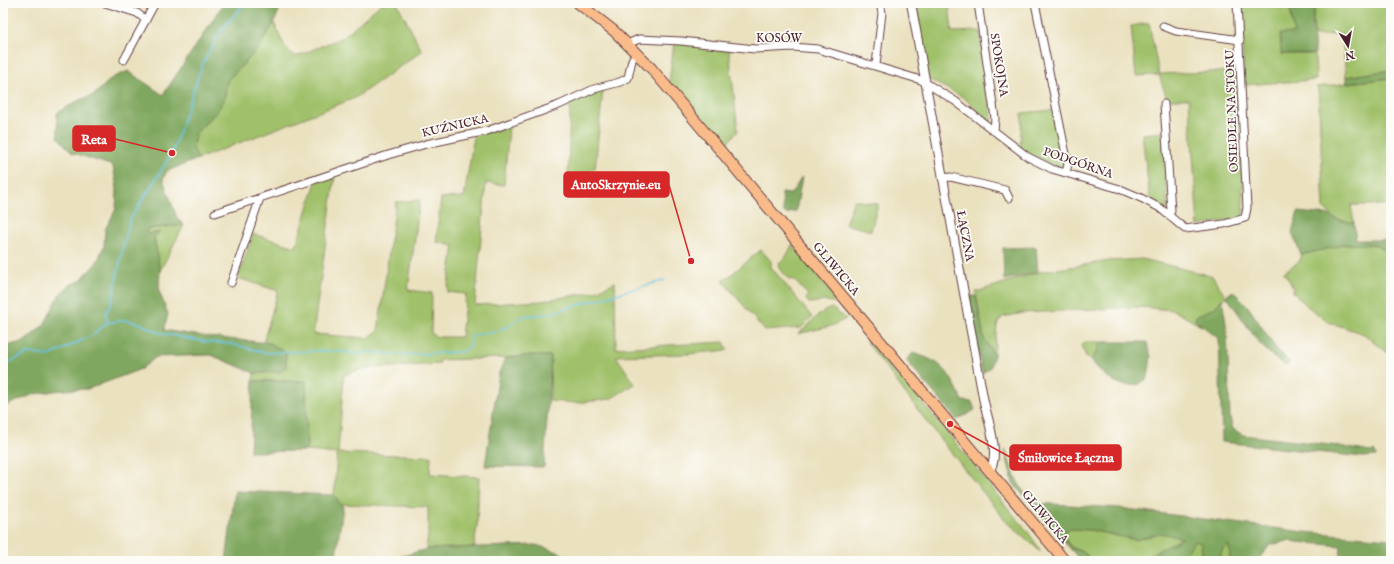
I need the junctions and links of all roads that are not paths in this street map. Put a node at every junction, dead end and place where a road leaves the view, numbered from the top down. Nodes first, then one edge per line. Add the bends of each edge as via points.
1 (105, 3) edge
2 (155, 3) edge
3 (578, 3) edge
4 (880, 3) edge
5 (911, 3) edge
6 (978, 3) edge
7 (1035, 3) edge
8 (1237, 3) edge
9 (146, 20) junction
10 (1163, 26) dead end
11 (1240, 40) junction
12 (628, 45) junction
13 (636, 53) junction
14 (124, 60) dead end
15 (876, 65) junction
16 (926, 83) junction
17 (1164, 104) dead end
18 (994, 131) junction
19 (1066, 173) junction
20 (942, 178) junction
21 (260, 198) junction
22 (1009, 198) dead end
23 (215, 213) dead end
24 (1169, 215) junction
25 (1245, 218) joint
26 (231, 283) dead end
27 (989, 471) junction
28 (1065, 561) edge

1 - 9 street via 136,13
2 - 9 street
3 - 12 main road, GLIWICKA
4 - 15 street via 882,14
5 - 16 street, ŁĄCZNA
6 - 18 street, SPOKOJNA via 995,118
7 - 19 street via 1068,164
8 - 11 street, OSIEDLE NA STOKU
9 - 14 street
10 - 11 street via 1176,31
11 - 25 street, OSIEDLE NA STOKU via 1247,208
12 - 13 main road, GLIWICKA
12 - 15 street, KOSÓW via 639,39 755,49 818,49
13 - 21 street, KUŹNICKA via 628,78 620,82 594,89 487,131 426,144
13 - 27 main road, GLIWICKA
15 - 16 street, KOSÓW
16 - 18 street, PODGÓRNA via 955,101
16 - 20 street, ŁĄCZNA
17 - 24 street via 1171,211
18 - 19 street, PODGÓRNA via 1028,157
19 - 24 street, PODGÓRNA via 1120,189
20 - 22 street via 951,177 1005,190
20 - 27 street, ŁĄCZNA via 982,398 994,446 994,463
21 - 23 street, KUŹNICKA
21 - 26 street
24 - 25 street, PODGÓRNA via 1185,229 1224,224
27 - 28 main road, GLIWICKA

